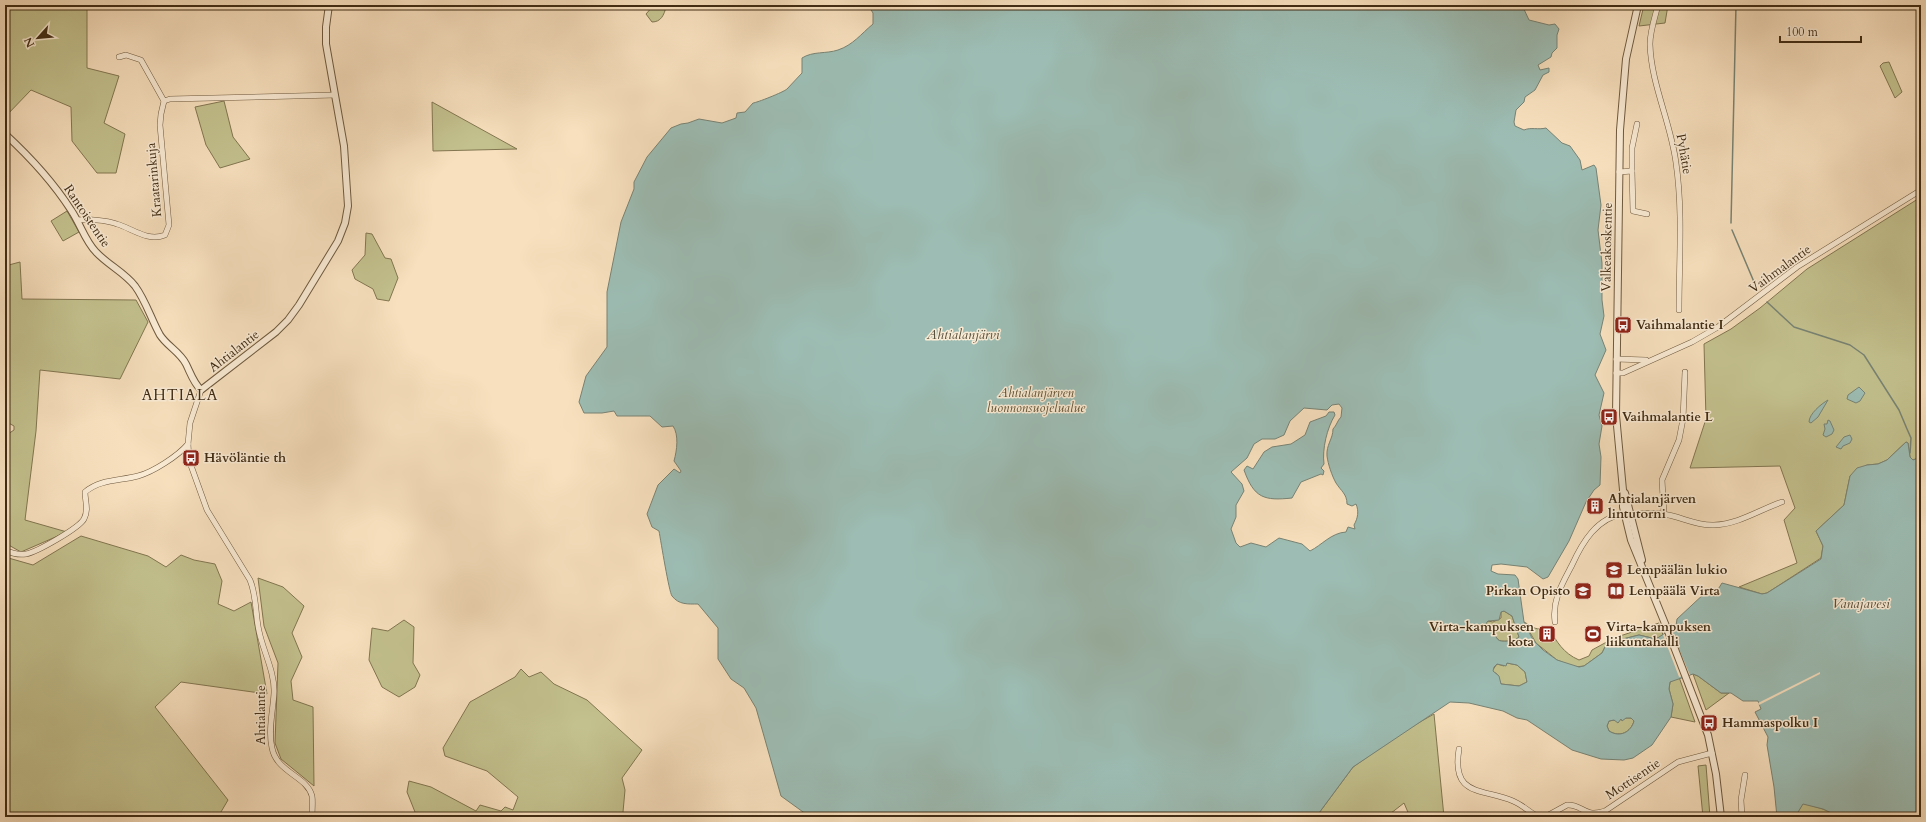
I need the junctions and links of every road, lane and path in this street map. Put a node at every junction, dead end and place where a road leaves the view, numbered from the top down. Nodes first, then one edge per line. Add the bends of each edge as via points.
1 (329, 5) edge
2 (1638, 5) edge
3 (1658, 5) edge
4 (119, 57) dead end
5 (335, 94) junction
6 (164, 102) junction
7 (1637, 124) dead end
8 (5, 134) edge
9 (1632, 171) junction
10 (1620, 172) junction
11 (1921, 190) edge
12 (1647, 214) dead end
13 (77, 220) junction
14 (1679, 310) dead end
15 (1616, 359) junction
16 (1649, 360) junction
17 (1685, 372) dead end
18 (1616, 373) junction
19 (201, 390) junction
20 (188, 444) junction
21 (178, 455) junction
22 (189, 460) junction
23 (1782, 502) dead end
24 (1664, 514) junction
25 (1628, 515) junction
26 (5, 550) edge
27 (1555, 622) dead end
28 (1459, 749) dead end
29 (1712, 753) junction
30 (1745, 775) dead end
31 (1605, 811) junction
32 (312, 817) edge
33 (1539, 817) edge
34 (1545, 817) edge
35 (1603, 817) edge
36 (1721, 817) edge
37 (1742, 817) edge

1 - 5 street, Ahtialantie via 326,44
2 - 10 street, Valkeakoskentie via 1626,59 1622,94
3 - 14 street, Pyhätie via 1650,42 1652,67 1665,110 1676,162 1679,194
4 - 6 street via 141,60
5 - 6 street via 170,99
5 - 19 street, Ahtialantie via 344,146 348,206 338,241 288,320
6 - 13 street, Kraatarinkuja via 160,125 169,225 165,235 159,238 150,237 117,223
7 - 9 street via 1632,148
8 - 13 street, Rantoistentie via 58,191
9 - 10 street
9 - 12 street via 1633,211
10 - 15 street, Valkeakoskentie
11 - 16 street, Vaihmalantie via 1797,267 1718,327 1692,342
13 - 19 street, Rantoistentie via 96,252 135,286 159,333 180,355 191,378
15 - 16 street, Vaihmalantie
15 - 18 street, Valkeakoskentie
16 - 18 street, Vaihmalantie via 1623,373
17 - 24 street via 1683,419 1679,440 1662,480
18 - 25 street, Valkeakoskentie via 1618,442
19 - 20 street, Ahtialantie via 190,423
20 - 21 street
20 - 22 street, Ahtialantie
21 - 22 street
21 - 26 street via 140,475 103,481 92,486 85,492 87,507 84,519 73,530 26,554
22 - 32 street, Ahtialantie via 207,510 254,590 259,632 274,693 271,716 272,749 282,767 309,788 312,796
23 - 24 street via 1741,520 1714,526 1697,524
24 - 25 street
25 - 27 street via 1600,524 1581,545 1555,601
25 - 29 street, Valkeakoskentie via 1632,540 1708,735
28 - 33 street via 1457,762 1460,775 1467,786 1477,792 1494,794 1514,801
29 - 31 street, Mottisentie via 1678,762
29 - 36 street, Valkeakoskentie
30 - 37 street via 1741,800
31 - 34 street, Mottisentie via 1587,813 1570,805
31 - 35 street

